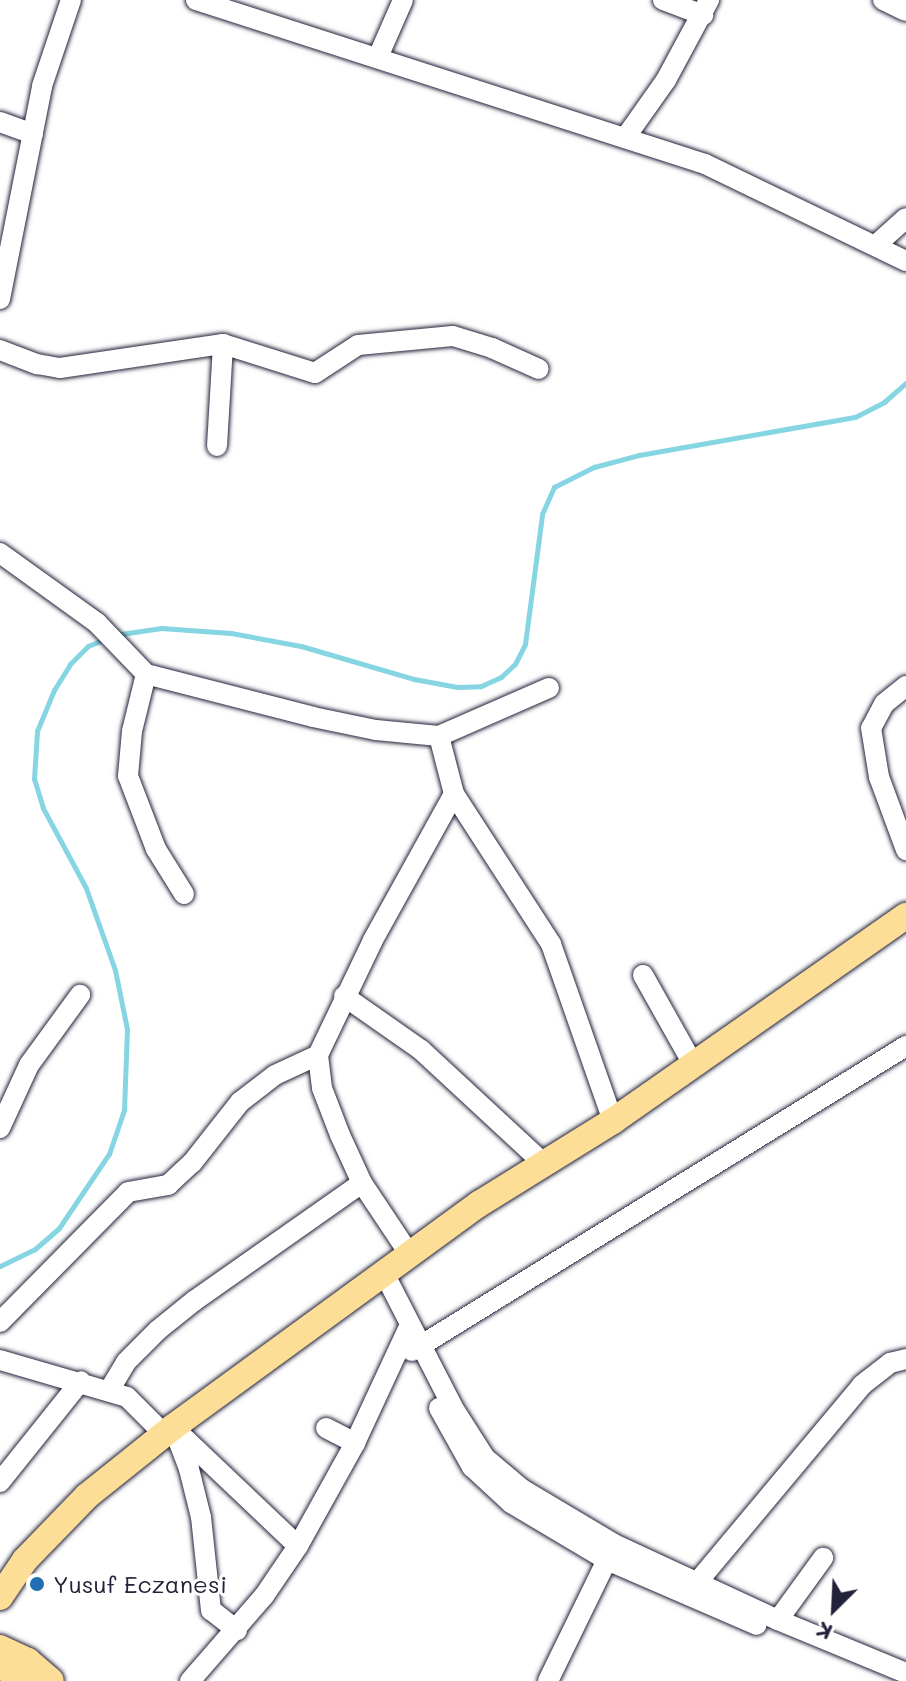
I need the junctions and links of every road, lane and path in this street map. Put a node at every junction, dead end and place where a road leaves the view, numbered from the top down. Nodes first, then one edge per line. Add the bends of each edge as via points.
1 (71, 0) edge
2 (196, 0) edge
3 (403, 0) edge
4 (663, 0) edge
5 (883, 0) edge
6 (706, 7) edge
7 (906, 11) edge
8 (378, 57) junction
9 (0, 122) edge
10 (33, 134) junction
11 (625, 138) junction
12 (906, 218) edge
13 (876, 245) junction
14 (905, 260) edge
15 (0, 299) edge
16 (223, 344) junction
17 (0, 350) edge
18 (539, 369) dead end
19 (217, 446) dead end
20 (0, 553) edge
21 (146, 674) junction
22 (906, 686) edge
23 (549, 688) dead end
24 (439, 736) junction
25 (454, 794) junction
26 (906, 850) edge
27 (184, 894) dead end
28 (899, 924) edge
29 (643, 975) dead end
30 (80, 995) dead end
31 (344, 996) junction
32 (906, 1046) edge
33 (318, 1055) junction
34 (694, 1066) junction
35 (613, 1121) junction
36 (0, 1128) edge
37 (544, 1164) junction
38 (362, 1183) junction
39 (410, 1255) junction
40 (385, 1275) junction
41 (0, 1322) edge
42 (412, 1338) junction
43 (906, 1359) edge
44 (0, 1360) edge
45 (81, 1381) junction
46 (110, 1389) junction
47 (326, 1428) dead end
48 (168, 1430) junction
49 (355, 1443) junction
50 (0, 1482) edge
51 (298, 1546) junction
52 (611, 1552) junction
53 (823, 1558) dead end
54 (692, 1588) junction
55 (0, 1597) edge
56 (778, 1620) junction
57 (237, 1630) junction
58 (0, 1648) edge
59 (0, 1663) edge
60 (906, 1673) edge
61 (21, 1681) edge
62 (51, 1681) edge
63 (190, 1681) edge
64 (548, 1681) edge
65 (887, 1681) edge

1 - 10 street via 42,86
2 - 8 street
3 - 8 street
4 - 6 street
5 - 7 street
6 - 11 street via 666,80
8 - 11 street
9 - 10 street
10 - 15 street
11 - 13 street via 705,164
12 - 13 street
13 - 14 street
16 - 17 street via 60,368
16 - 18 street via 315,373 358,345 453,336
16 - 19 street
20 - 21 street via 97,623
21 - 24 street via 313,717
21 - 27 street via 129,745 128,776 150,837
22 - 26 street via 884,704 871,728 879,777
23 - 24 street
24 - 25 street
25 - 31 street
25 - 35 street via 551,944
28 - 34 main road
29 - 34 street
30 - 36 street via 29,1065
31 - 33 street
31 - 37 street via 421,1050
32 - 42 street
33 - 38 street via 322,1088
33 - 41 street via 275,1075 240,1102 168,1185 128,1192
34 - 35 main road
35 - 37 main road
37 - 39 main road
38 - 39 street
38 - 46 street via 158,1330 126,1362
39 - 40 main road
40 - 42 street
40 - 48 main road
42 - 49 street
42 - 52 street via 472,1467 511,1503
43 - 54 street via 890,1363 862,1385
44 - 45 street
45 - 46 street
45 - 50 street
46 - 48 street
47 - 49 street
48 - 51 street
48 - 55 main road via 87,1496 25,1560
48 - 57 street via 189,1469 201,1517 211,1610
49 - 51 street
51 - 57 street
52 - 54 street
52 - 64 street
53 - 56 street
54 - 56 street
54 - 65 street
56 - 60 street
57 - 63 street
58 - 62 main road via 28,1661
59 - 61 main road

